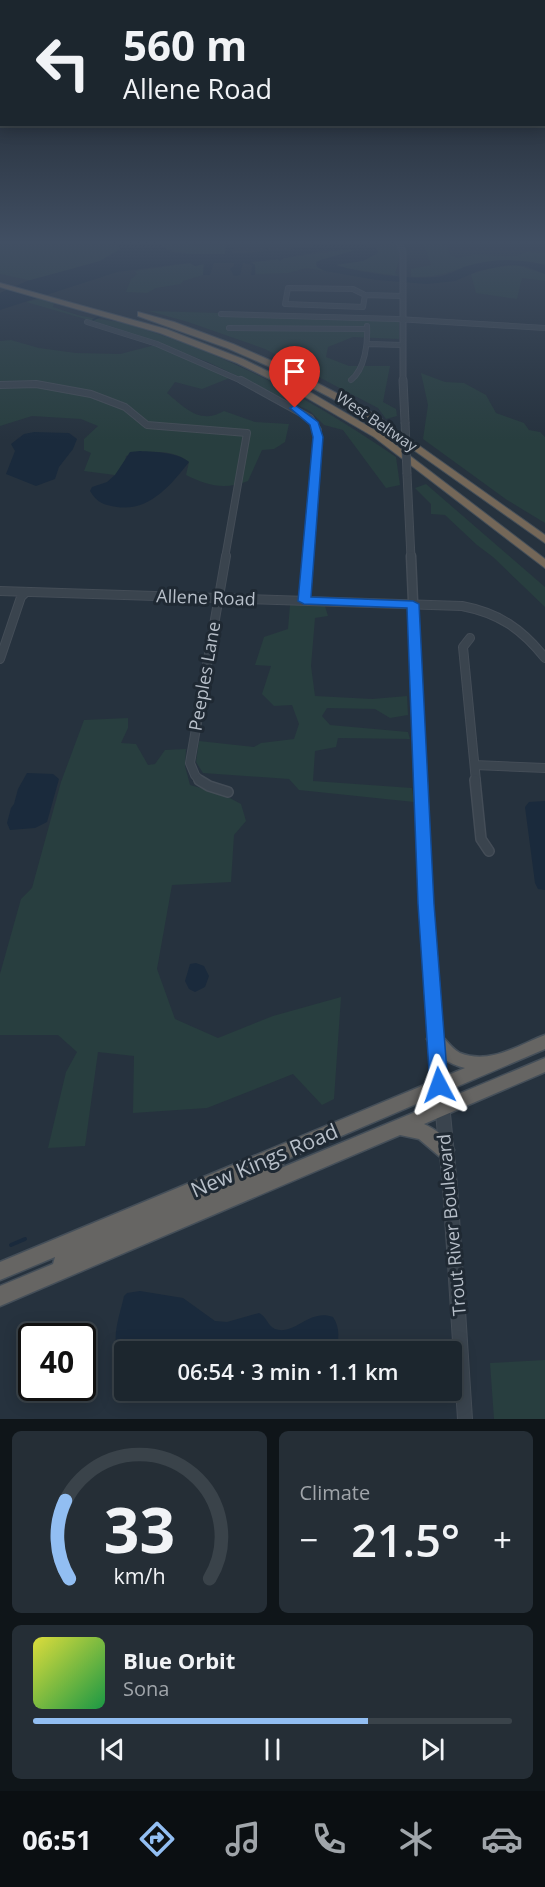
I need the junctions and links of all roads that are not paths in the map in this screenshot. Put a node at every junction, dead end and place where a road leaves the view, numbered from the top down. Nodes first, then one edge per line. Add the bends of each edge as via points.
1 (81, 307) edge
2 (115, 307) edge
3 (403, 307) edge
4 (221, 314) dead end
5 (402, 320) junction
6 (545, 320) edge
7 (367, 321) dead end
8 (87, 322) dead end
9 (229, 328) dead end
10 (544, 328) edge
11 (367, 329) junction
12 (368, 344) junction
13 (402, 345) junction
14 (351, 380) dead end
15 (0, 385) edge
16 (475, 512) junction
17 (542, 537) edge
18 (545, 565) edge
19 (545, 576) edge
20 (0, 591) edge
21 (26, 592) junction
22 (218, 598) junction
23 (304, 601) junction
24 (413, 604) junction
25 (470, 638) dead end
26 (545, 658) edge
27 (0, 659) edge
28 (475, 765) junction
29 (545, 768) edge
30 (228, 792) dead end
31 (489, 851) dead end
32 (435, 1039) junction
33 (545, 1042) edge
34 (492, 1064) junction
35 (545, 1065) edge
36 (439, 1085) junction
37 (441, 1109) junction
38 (399, 1127) junction
39 (300, 1144) junction
40 (445, 1150) junction
41 (151, 1207) junction
42 (159, 1228) junction
43 (0, 1271) edge
44 (31, 1283) junction
45 (0, 1296) edge
46 (465, 1419) edge

1 - 16 highway, West Beltway via 187,340 290,385 376,435
2 - 17 highway, West Beltway via 219,341 324,389 370,415
3 - 5 street, Trout River Boulevard
4 - 5 street
5 - 10 street
5 - 13 street, Trout River Boulevard
6 - 10 street
7 - 11 street
8 - 23 street via 217,368 295,408 314,424 318,437
9 - 11 street
11 - 12 street
12 - 13 street
12 - 14 street
13 - 24 street, Trout River Boulevard, bridge
15 - 22 street, Peeples Lane via 36,384 91,394 125,407 144,426 247,433
16 - 18 highway, West Beltway
16 - 19 highway
20 - 21 street, Allene Road
21 - 22 street, Allene Road
21 - 27 street
22 - 23 street, Allene Road
22 - 30 street, Peeples Lane via 190,763 193,776 199,781
23 - 24 street, Allene Road
24 - 26 street, Allene Road via 462,606 494,614 526,633
24 - 32 street, Trout River Boulevard
25 - 28 street via 463,646
28 - 29 street
28 - 31 street via 481,839
32 - 34 highway via 455,1059
32 - 36 street, Trout River Boulevard
33 - 34 highway, New Kings Road
34 - 36 highway, New Kings Road
35 - 37 highway, New Kings Road
36 - 37 street, Trout River Boulevard
36 - 39 highway, New Kings Road
37 - 38 highway, New Kings Road
37 - 40 street, Trout River Boulevard
38 - 40 highway via 427,1132
38 - 42 highway, New Kings Road
39 - 41 highway, New Kings Road
39 - 42 highway via 248,1179 166,1213
40 - 46 street, Trout River Boulevard
41 - 43 highway, New Kings Road
41 - 44 highway via 139,1224 91,1244
42 - 44 highway, New Kings Road
44 - 45 highway, New Kings Road

